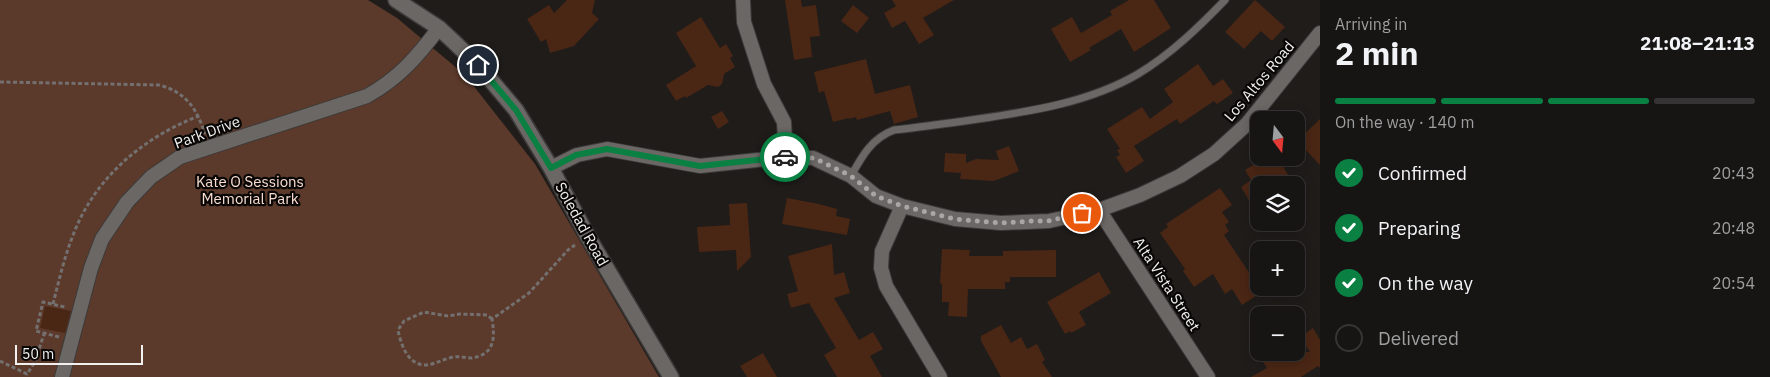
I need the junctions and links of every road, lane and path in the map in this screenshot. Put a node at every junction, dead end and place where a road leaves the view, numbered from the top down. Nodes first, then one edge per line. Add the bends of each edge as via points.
1 (396, 0) edge
2 (743, 0) edge
3 (1225, 0) edge
4 (439, 28) junction
5 (1320, 32) edge
6 (0, 82) edge
7 (199, 116) junction
8 (208, 147) junction
9 (786, 157) junction
10 (551, 168) junction
11 (851, 176) junction
12 (902, 206) junction
13 (1098, 210) junction
14 (588, 237) junction
15 (53, 304) junction
16 (80, 310) junction
17 (492, 320) junction
18 (44, 334) junction
19 (72, 340) junction
20 (0, 361) edge
21 (62, 377) edge
22 (671, 377) edge
23 (940, 377) edge
24 (1208, 377) edge

1 - 4 street, Soledad Road
2 - 9 street via 744,22 764,84 784,122
3 - 11 lane via 1183,42 1118,84 1051,107 894,130 872,143
4 - 8 street, Park Drive via 400,74 366,96
4 - 10 street, Soledad Road via 478,65 516,110
5 - 13 street, Los Altos Road via 1248,124 1214,154 1172,180
6 - 7 path via 159,85 173,89 191,104
7 - 8 path
7 - 15 path via 142,146 108,178 80,220
8 - 16 street, Park Drive via 180,157 151,177 126,202 102,240
9 - 10 street, Los Altos Road via 700,166 607,149 576,155
9 - 11 street, Los Altos Road via 814,158
10 - 14 street, Soledad Road
11 - 12 street, Los Altos Road via 876,196
12 - 13 street, Los Altos Road via 955,219 1001,223 1048,221
12 - 23 street via 882,251 881,268 886,286
13 - 24 street, Alta Vista Street
14 - 17 path via 568,250 529,293
14 - 22 street, Soledad Road
15 - 16 path
15 - 18 path via 43,302 36,331
16 - 19 street, Park Drive
17 - 17 path via 495,337 491,347 482,354 471,358 444,359 428,365 410,359 398,330 404,321 424,312 448,316 487,315
18 - 19 path
18 - 20 path via 35,362 27,374
19 - 21 street, Park Drive

